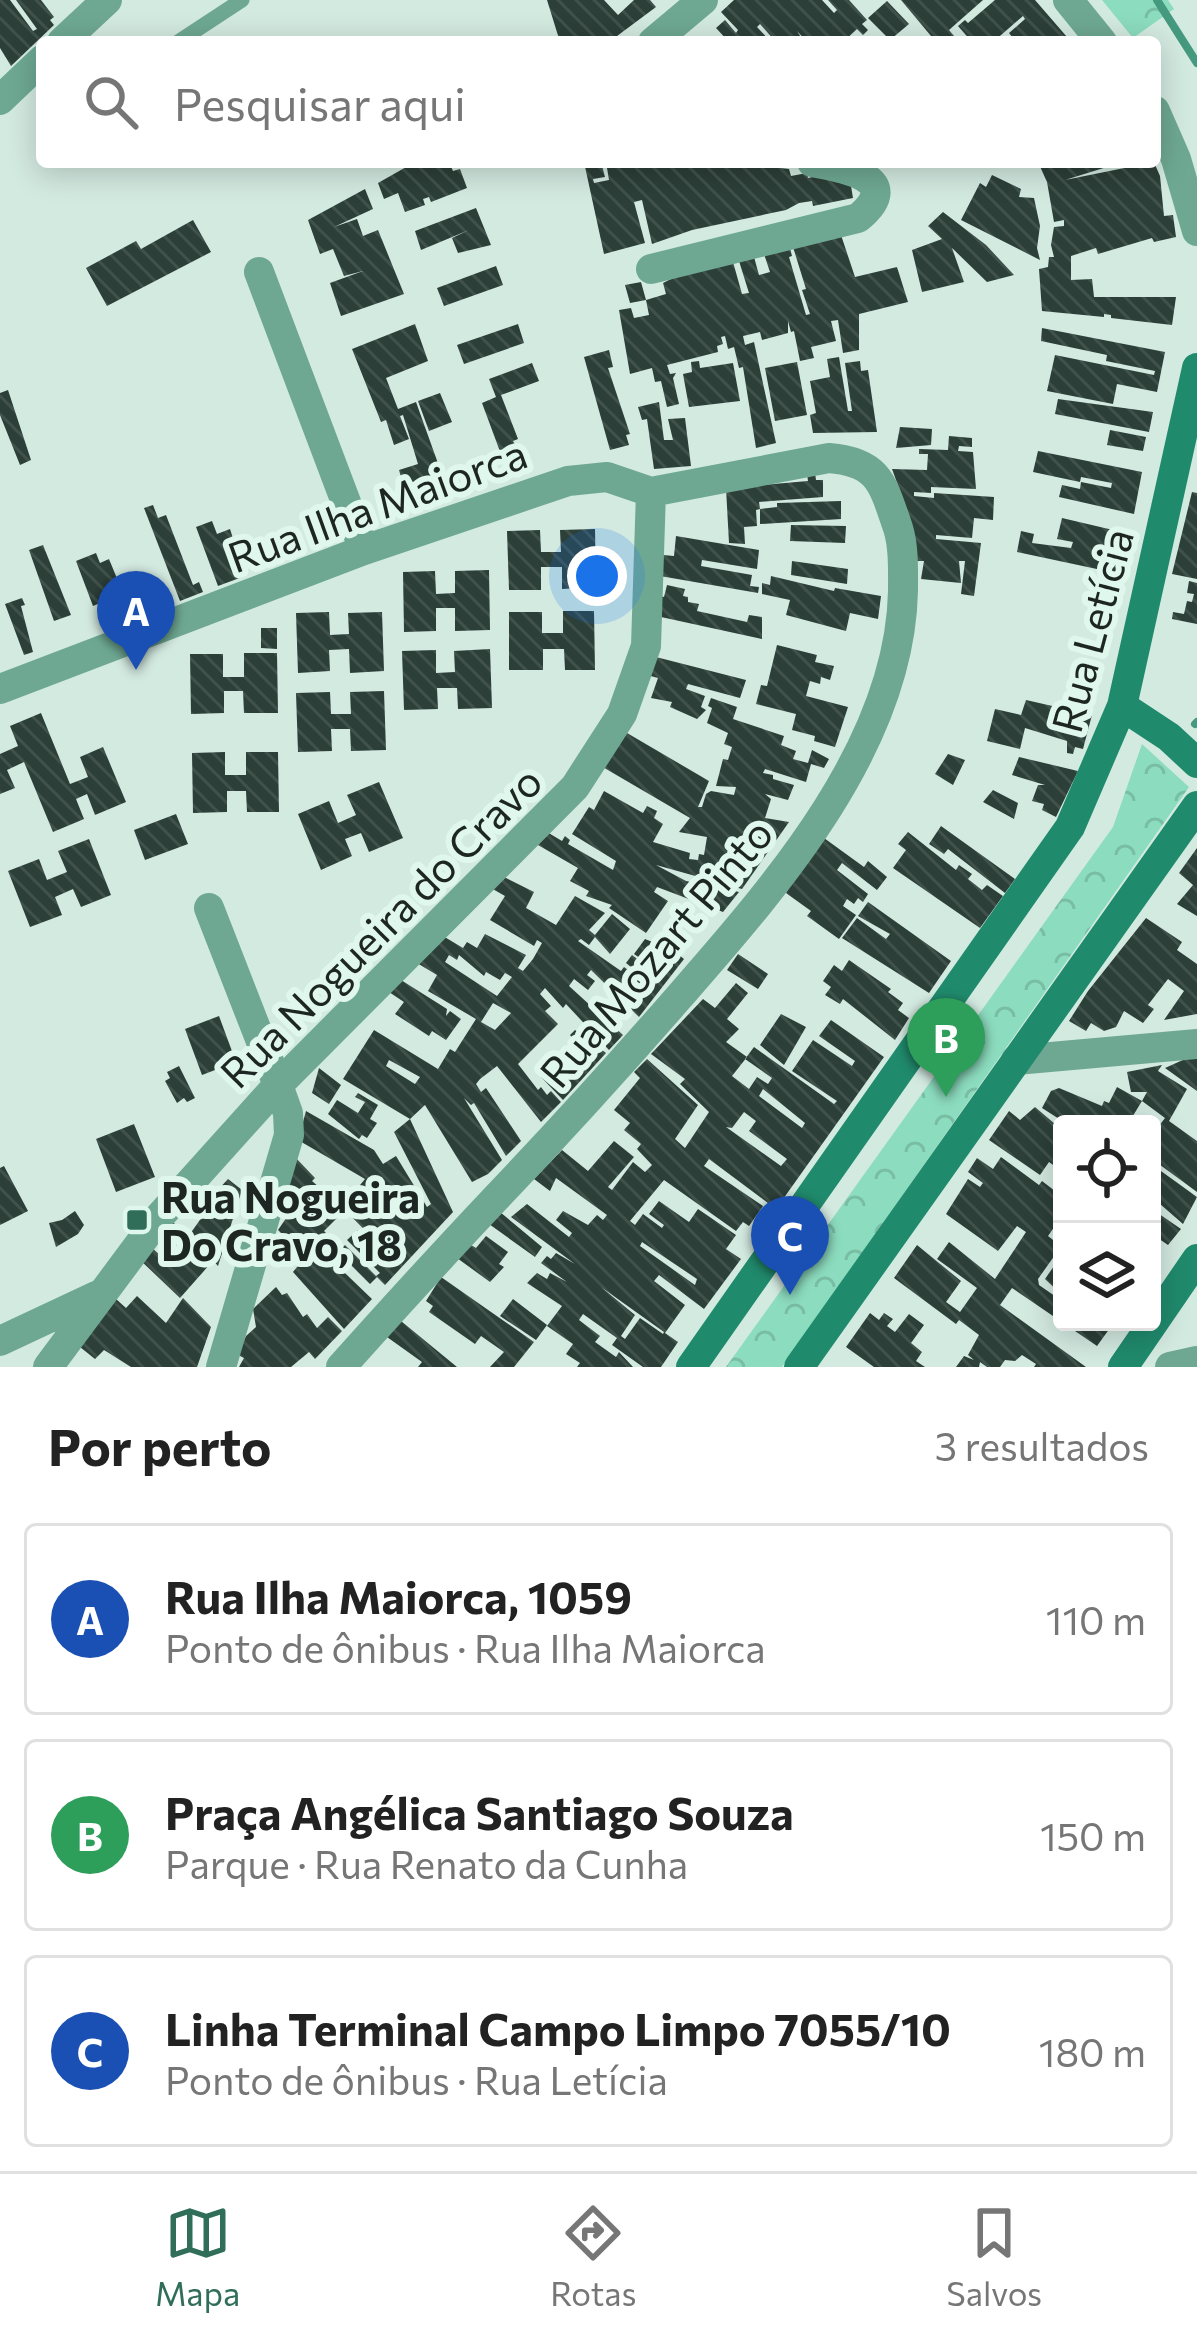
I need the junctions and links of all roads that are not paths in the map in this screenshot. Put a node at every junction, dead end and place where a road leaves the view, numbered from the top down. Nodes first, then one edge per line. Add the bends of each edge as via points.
1 (107, 0) edge
2 (242, 0) edge
3 (703, 0) edge
4 (1068, 0) edge
5 (68, 36) edge
6 (187, 36) edge
7 (660, 36) edge
8 (1097, 36) edge
9 (36, 66) edge
10 (0, 100) edge
11 (1161, 125) edge
12 (845, 168) edge
13 (1197, 231) edge
14 (651, 269) dead end
15 (259, 272) dead end
16 (1197, 368) edge
17 (651, 492) junction
18 (364, 550) junction
19 (0, 689) edge
20 (1122, 706) junction
21 (1197, 763) edge
22 (1197, 806) edge
23 (209, 908) dead end
24 (1197, 1044) edge
25 (1016, 1060) junction
26 (278, 1085) junction
27 (1197, 1259) edge
28 (101, 1294) junction
29 (0, 1341) edge
30 (1197, 1360) edge
31 (48, 1367) edge
32 (221, 1367) edge
33 (341, 1367) edge
34 (692, 1367) edge
35 (799, 1367) edge
36 (1123, 1367) edge
37 (1170, 1367) edge

1 - 5 street
2 - 6 lane
3 - 7 street
4 - 8 street
9 - 10 street
11 - 13 street
12 - 14 street via 874,188 858,218
15 - 18 street
16 - 20 street, Rua Letícia
17 - 18 street, Rua Ilha Maiorca via 607,477 568,481
17 - 26 street, Rua Nogueira do Cravo via 646,646 622,714 575,787
17 - 33 street, Rua Mozart Pinto via 830,458 872,469 901,536 903,575 903,617 880,702 836,795 767,897
18 - 19 street, Rua Ilha Maiorca
20 - 21 street
20 - 34 street, Rua Letícia via 1070,827
22 - 25 street
23 - 26 street
24 - 25 street
25 - 35 street
26 - 28 street, Rua Nogueira do Cravo
26 - 32 street via 289,1136
27 - 36 street
28 - 29 street
28 - 31 street, Rua Nogueira do Cravo
30 - 37 street

